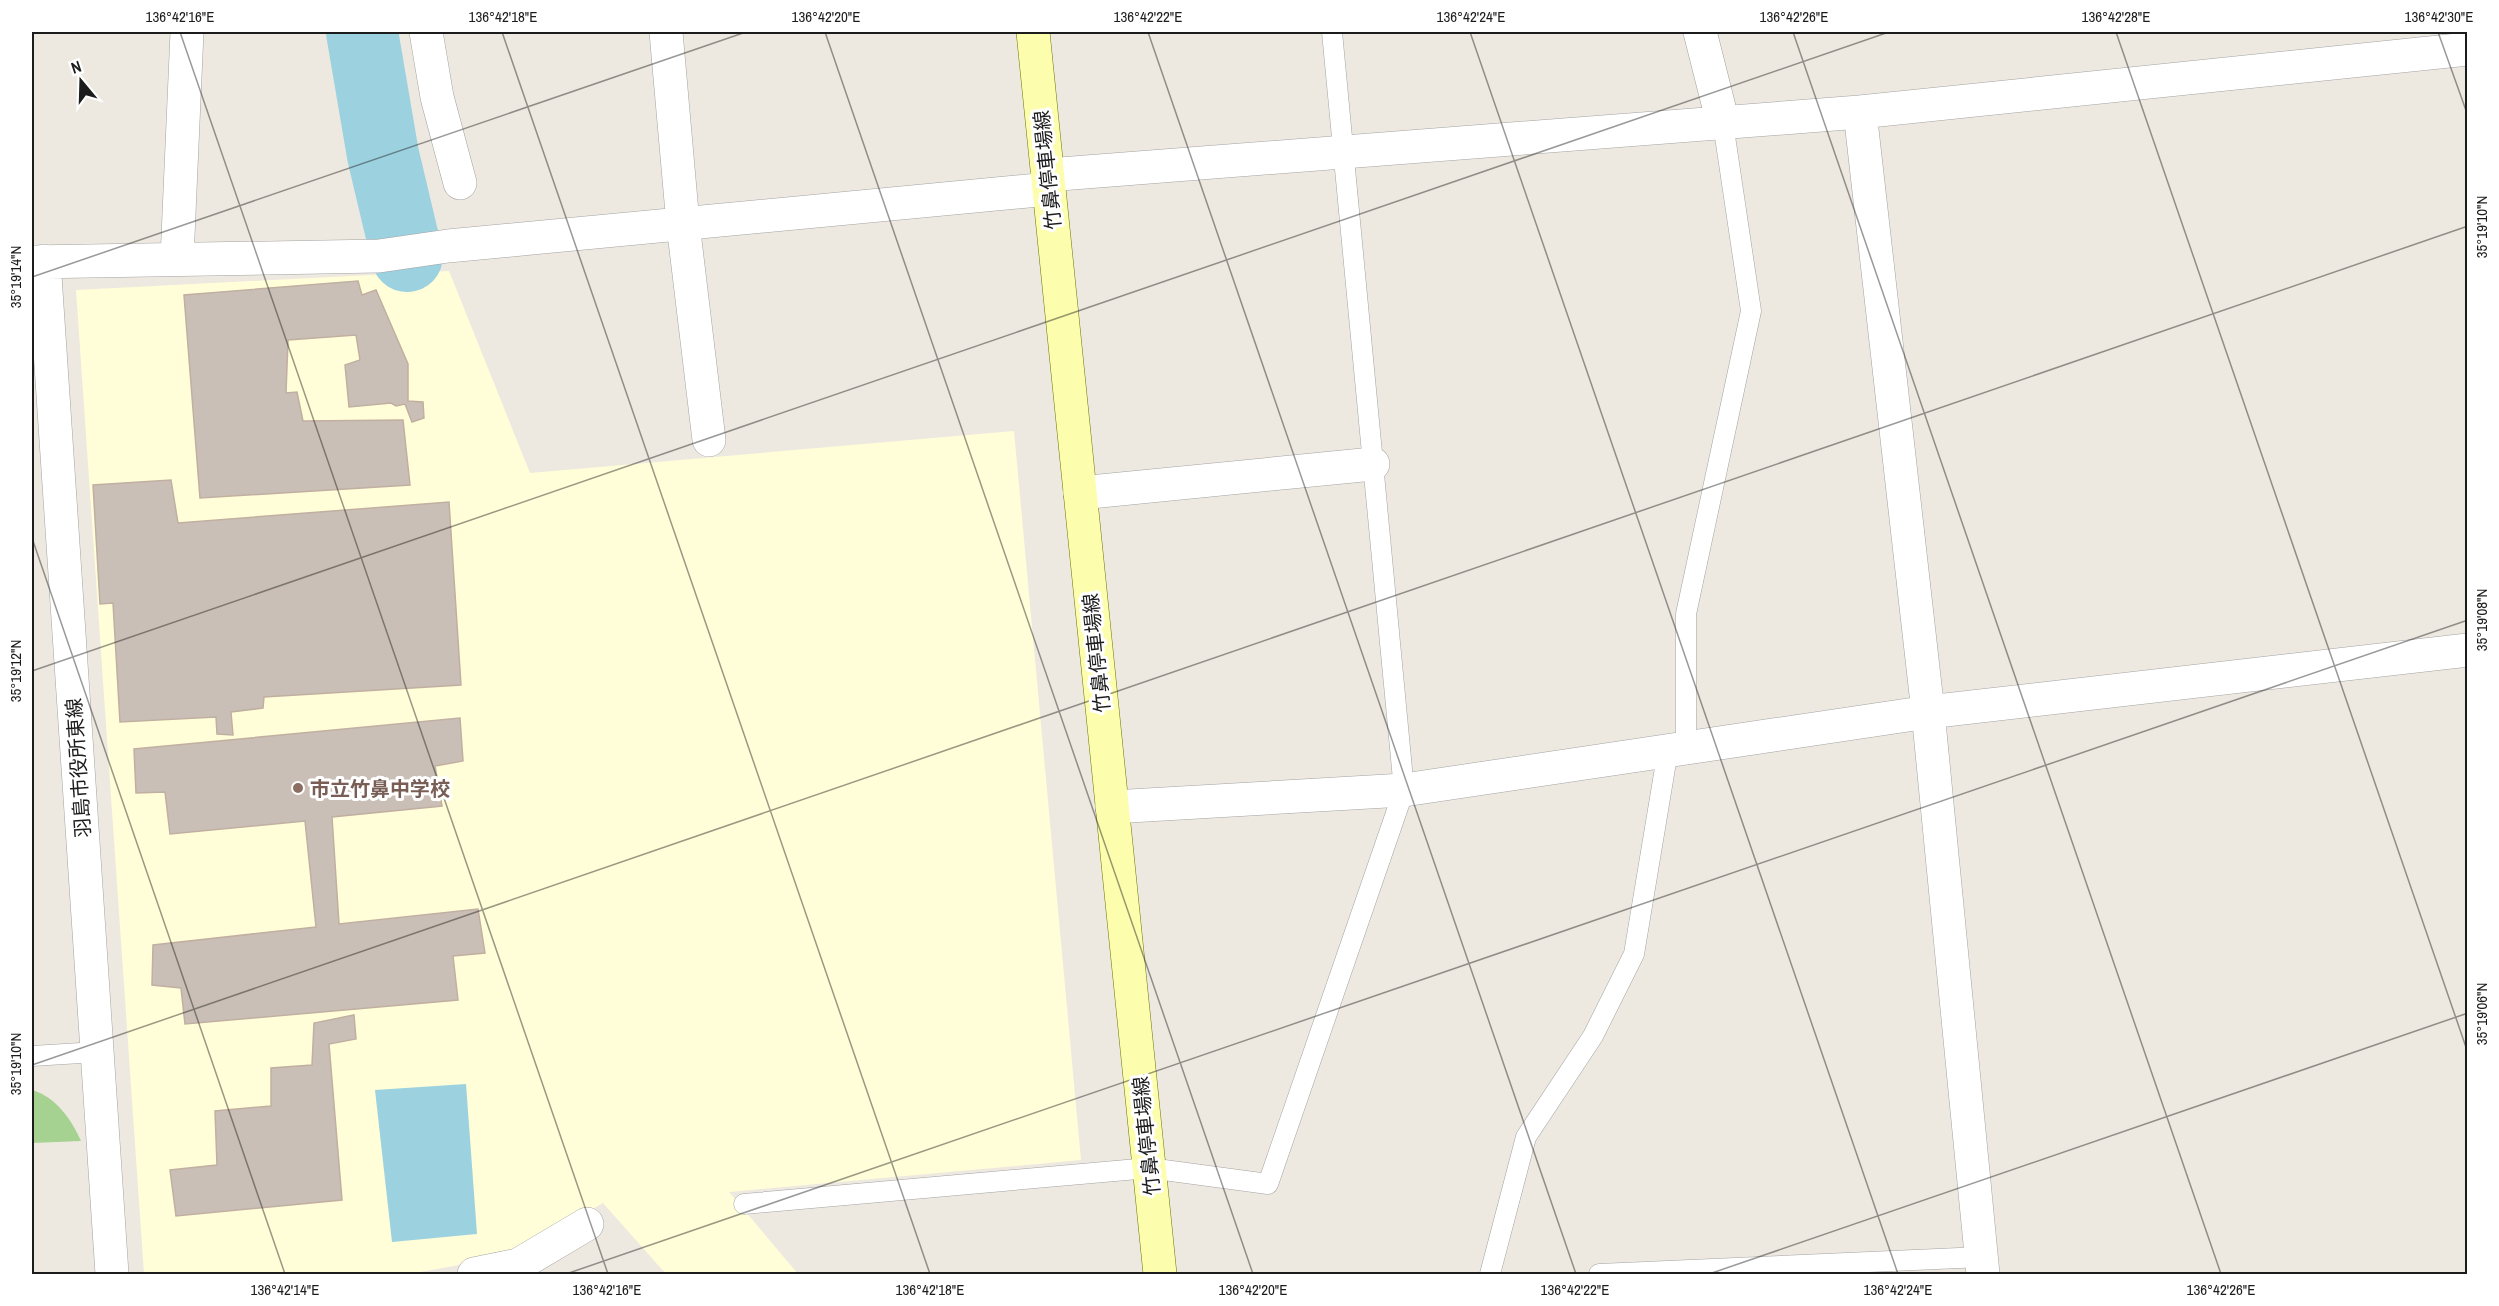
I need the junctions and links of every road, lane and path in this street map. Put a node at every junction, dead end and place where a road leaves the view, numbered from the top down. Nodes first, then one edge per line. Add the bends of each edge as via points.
1 (187, 32) edge
2 (426, 32) edge
3 (666, 32) edge
4 (1033, 32) edge
5 (1332, 32) edge
6 (1700, 32) edge
7 (2468, 49) edge
8 (1860, 112) junction
9 (1723, 123) junction
10 (1344, 153) junction
11 (1048, 182) junction
12 (460, 183) dead end
13 (683, 224) junction
14 (177, 259) junction
15 (38, 262) edge
16 (710, 440) dead end
17 (1373, 464) junction
18 (1080, 493) junction
19 (2468, 650) edge
20 (1928, 712) junction
21 (1677, 749) junction
22 (1404, 790) junction
23 (1112, 807) junction
24 (97, 1052) junction
25 (32, 1056) edge
26 (1149, 1168) junction
27 (744, 1204) dead end
28 (587, 1224) dead end
29 (1982, 1266) edge
30 (1732, 1272) edge
31 (112, 1275) edge
32 (474, 1275) edge
33 (1160, 1275) edge
34 (1490, 1275) edge
35 (1599, 1275) edge

1 - 14 street
2 - 12 street via 436,96
3 - 13 street
4 - 11 main road, 竹鼻停車場線
5 - 10 lane
6 - 9 street
7 - 8 street
8 - 9 street
8 - 20 street
9 - 10 street
9 - 21 lane via 1751,311 1686,615
10 - 11 street
10 - 17 lane
11 - 13 street
11 - 18 main road, 竹鼻停車場線
13 - 14 street via 379,256
13 - 16 street
14 - 15 street
15 - 24 street, 羽島市役所東線
17 - 18 street
17 - 22 lane
18 - 23 main road, 竹鼻停車場線
19 - 20 street
20 - 21 street
20 - 29 street
21 - 22 street
21 - 34 lane via 1634,954 1593,1036 1526,1137
22 - 23 street
22 - 26 lane via 1268,1184
23 - 26 main road, 竹鼻停車場線
24 - 25 lane
24 - 31 street, 羽島市役所東線
26 - 27 lane
26 - 33 main road, 竹鼻停車場線
28 - 32 street via 518,1265
29 - 30 lane
30 - 35 lane

